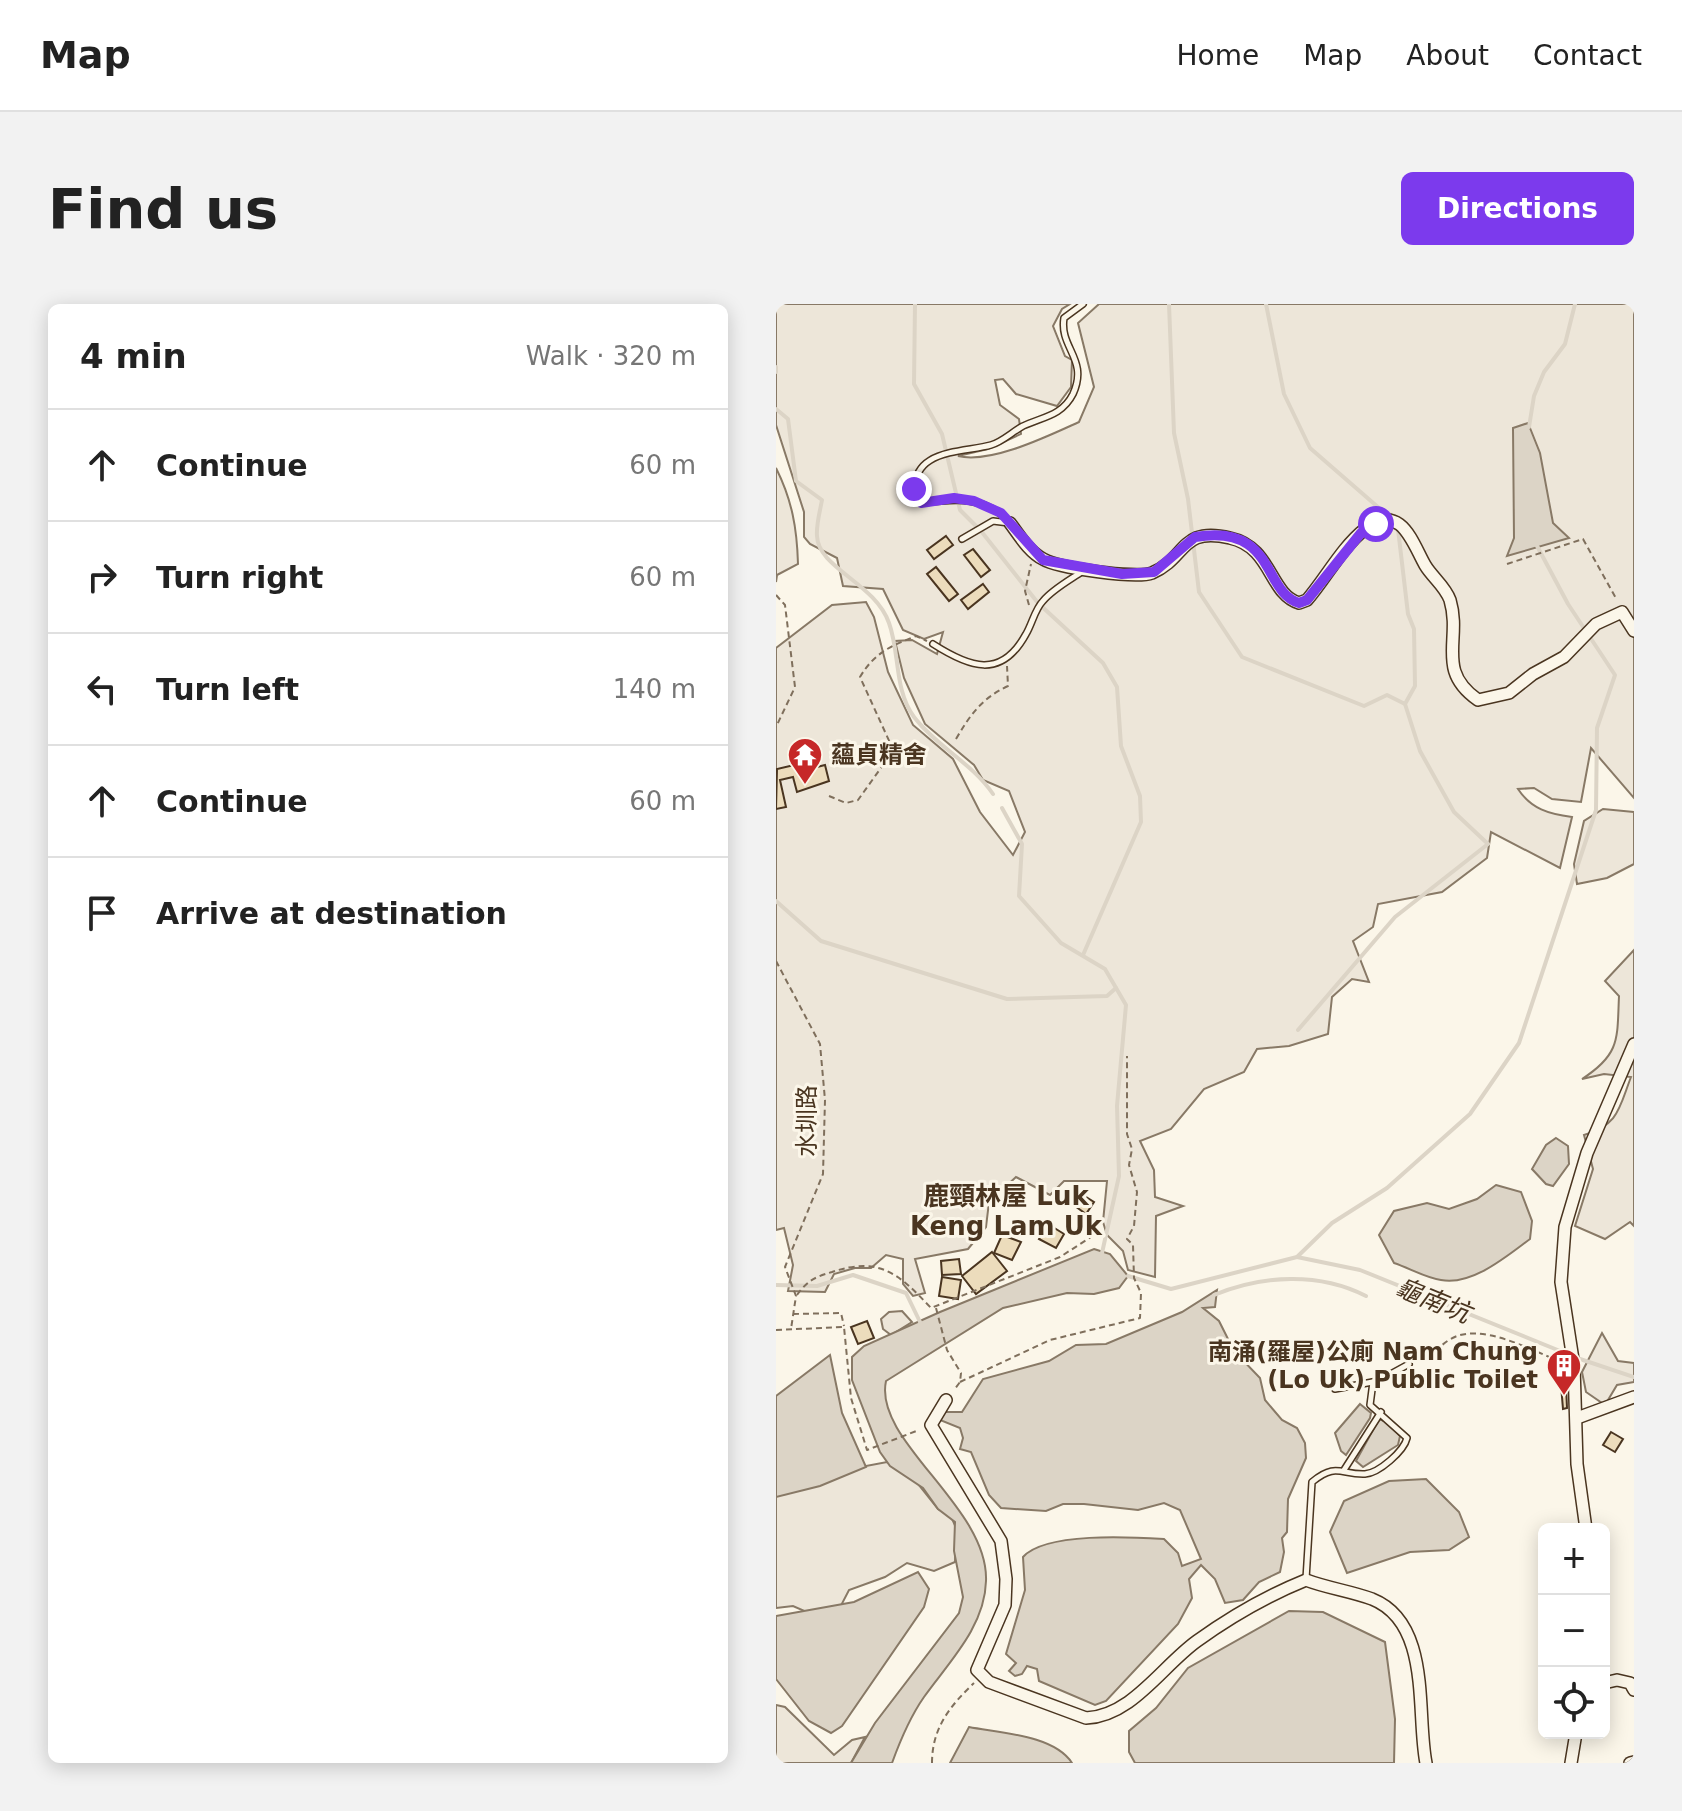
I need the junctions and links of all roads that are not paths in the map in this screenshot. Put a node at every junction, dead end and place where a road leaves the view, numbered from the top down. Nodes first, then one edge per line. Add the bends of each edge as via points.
1 (1083, 304) edge
2 (1010, 523) junction
3 (962, 539) dead end
4 (1087, 568) junction
5 (1634, 631) edge
6 (933, 644) road end
7 (1634, 1044) edge
8 (1409, 1364) road end
9 (1373, 1382) junction
10 (1335, 1389) dead end
11 (1634, 1397) edge
12 (946, 1400) road end
13 (1381, 1412) junction
14 (1577, 1418) junction
15 (1344, 1470) junction
16 (1585, 1523) edge
17 (1306, 1580) junction
18 (1610, 1682) edge
19 (1634, 1690) edge
20 (1575, 1739) edge
21 (1426, 1763) edge
22 (1571, 1763) edge

1 - 2 lane via 1064,318 1062,330 1078,363 1066,406 992,445 944,451 916,481 921,503 974,501
2 - 3 lane via 993,521
2 - 4 street via 1051,563
4 - 5 street via 1148,575 1189,539 1224,536 1253,548 1287,596 1302,603 1364,531 1380,523 1396,524 1411,533 1448,595 1454,672 1465,691 1478,700 1509,693 1564,657 1596,624 1622,612
4 - 6 lane via 1042,601 1020,646 1006,657 986,666 969,665
7 - 14 street via 1587,1153 1565,1227 1561,1282
8 - 9 lane
9 - 10 lane
9 - 13 lane via 1370,1405
11 - 14 street
12 - 17 street via 931,1425 1001,1541 1005,1605 977,1670 989,1682 1098,1718 1117,1711 1197,1641
13 - 15 lane
13 - 15 lane via 1407,1438 1405,1446 1374,1472
14 - 16 street
15 - 17 lane via 1312,1482
17 - 21 street via 1373,1600 1393,1612 1410,1642 1419,1678
18 - 19 street via 1630,1683
20 - 22 street

